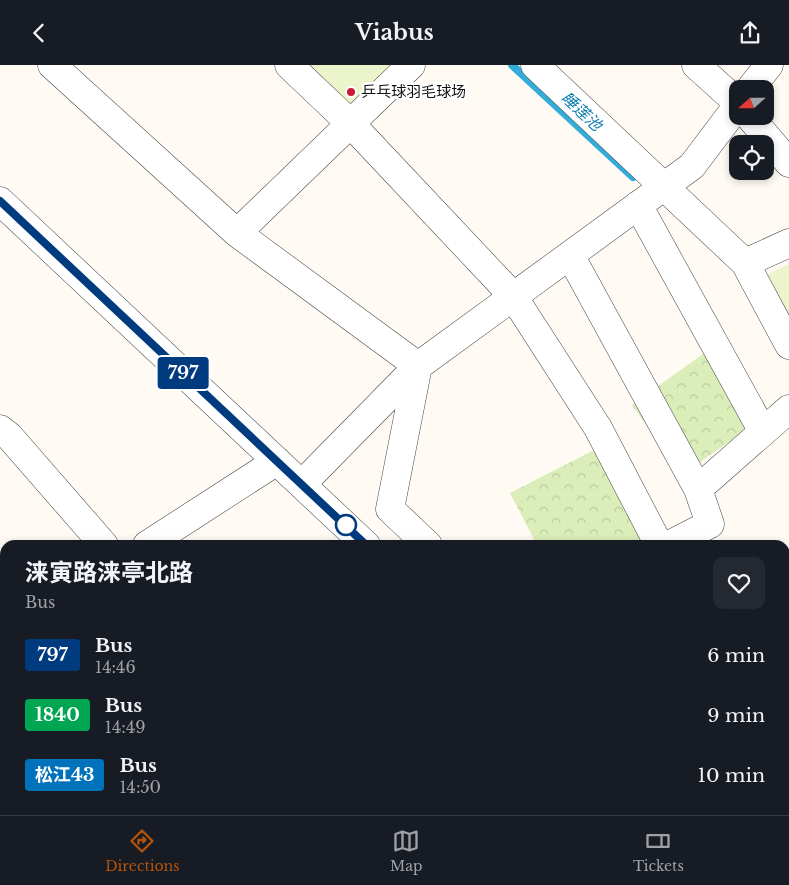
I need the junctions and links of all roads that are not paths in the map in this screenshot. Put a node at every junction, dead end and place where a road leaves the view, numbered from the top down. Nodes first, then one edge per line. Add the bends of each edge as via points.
1 (52, 65) edge
2 (289, 65) edge
3 (411, 65) edge
4 (536, 65) edge
5 (696, 65) edge
6 (768, 65) edge
7 (757, 80) edge
8 (729, 96) edge
9 (729, 116) edge
10 (350, 123) junction
11 (757, 125) edge
12 (789, 163) edge
13 (664, 185) junction
14 (0, 201) edge
15 (638, 205) junction
16 (237, 233) junction
17 (789, 243) edge
18 (570, 255) junction
19 (745, 263) junction
20 (513, 296) junction
21 (789, 345) edge
22 (418, 366) junction
23 (789, 409) edge
24 (763, 432) junction
25 (3, 437) edge
26 (277, 461) junction
27 (302, 484) junction
28 (698, 489) junction
29 (714, 535) edge
30 (99, 540) edge
31 (159, 540) edge
32 (361, 540) edge
33 (423, 540) edge
34 (656, 540) edge
35 (692, 540) edge

1 - 16 street
2 - 10 street
3 - 10 street
4 - 13 street
5 - 8 street
6 - 7 street
9 - 13 street via 692,165
10 - 16 street
10 - 20 street
11 - 12 street
13 - 15 street
13 - 19 street
14 - 26 street
15 - 18 street
15 - 24 street
16 - 22 street
17 - 19 street
18 - 20 street
18 - 28 street
19 - 21 street
20 - 22 street
20 - 34 street via 598,427
22 - 27 street
22 - 33 street via 390,509
23 - 24 street
24 - 28 street
25 - 30 street
26 - 27 street
26 - 31 street
27 - 32 street
28 - 29 street
29 - 35 street

